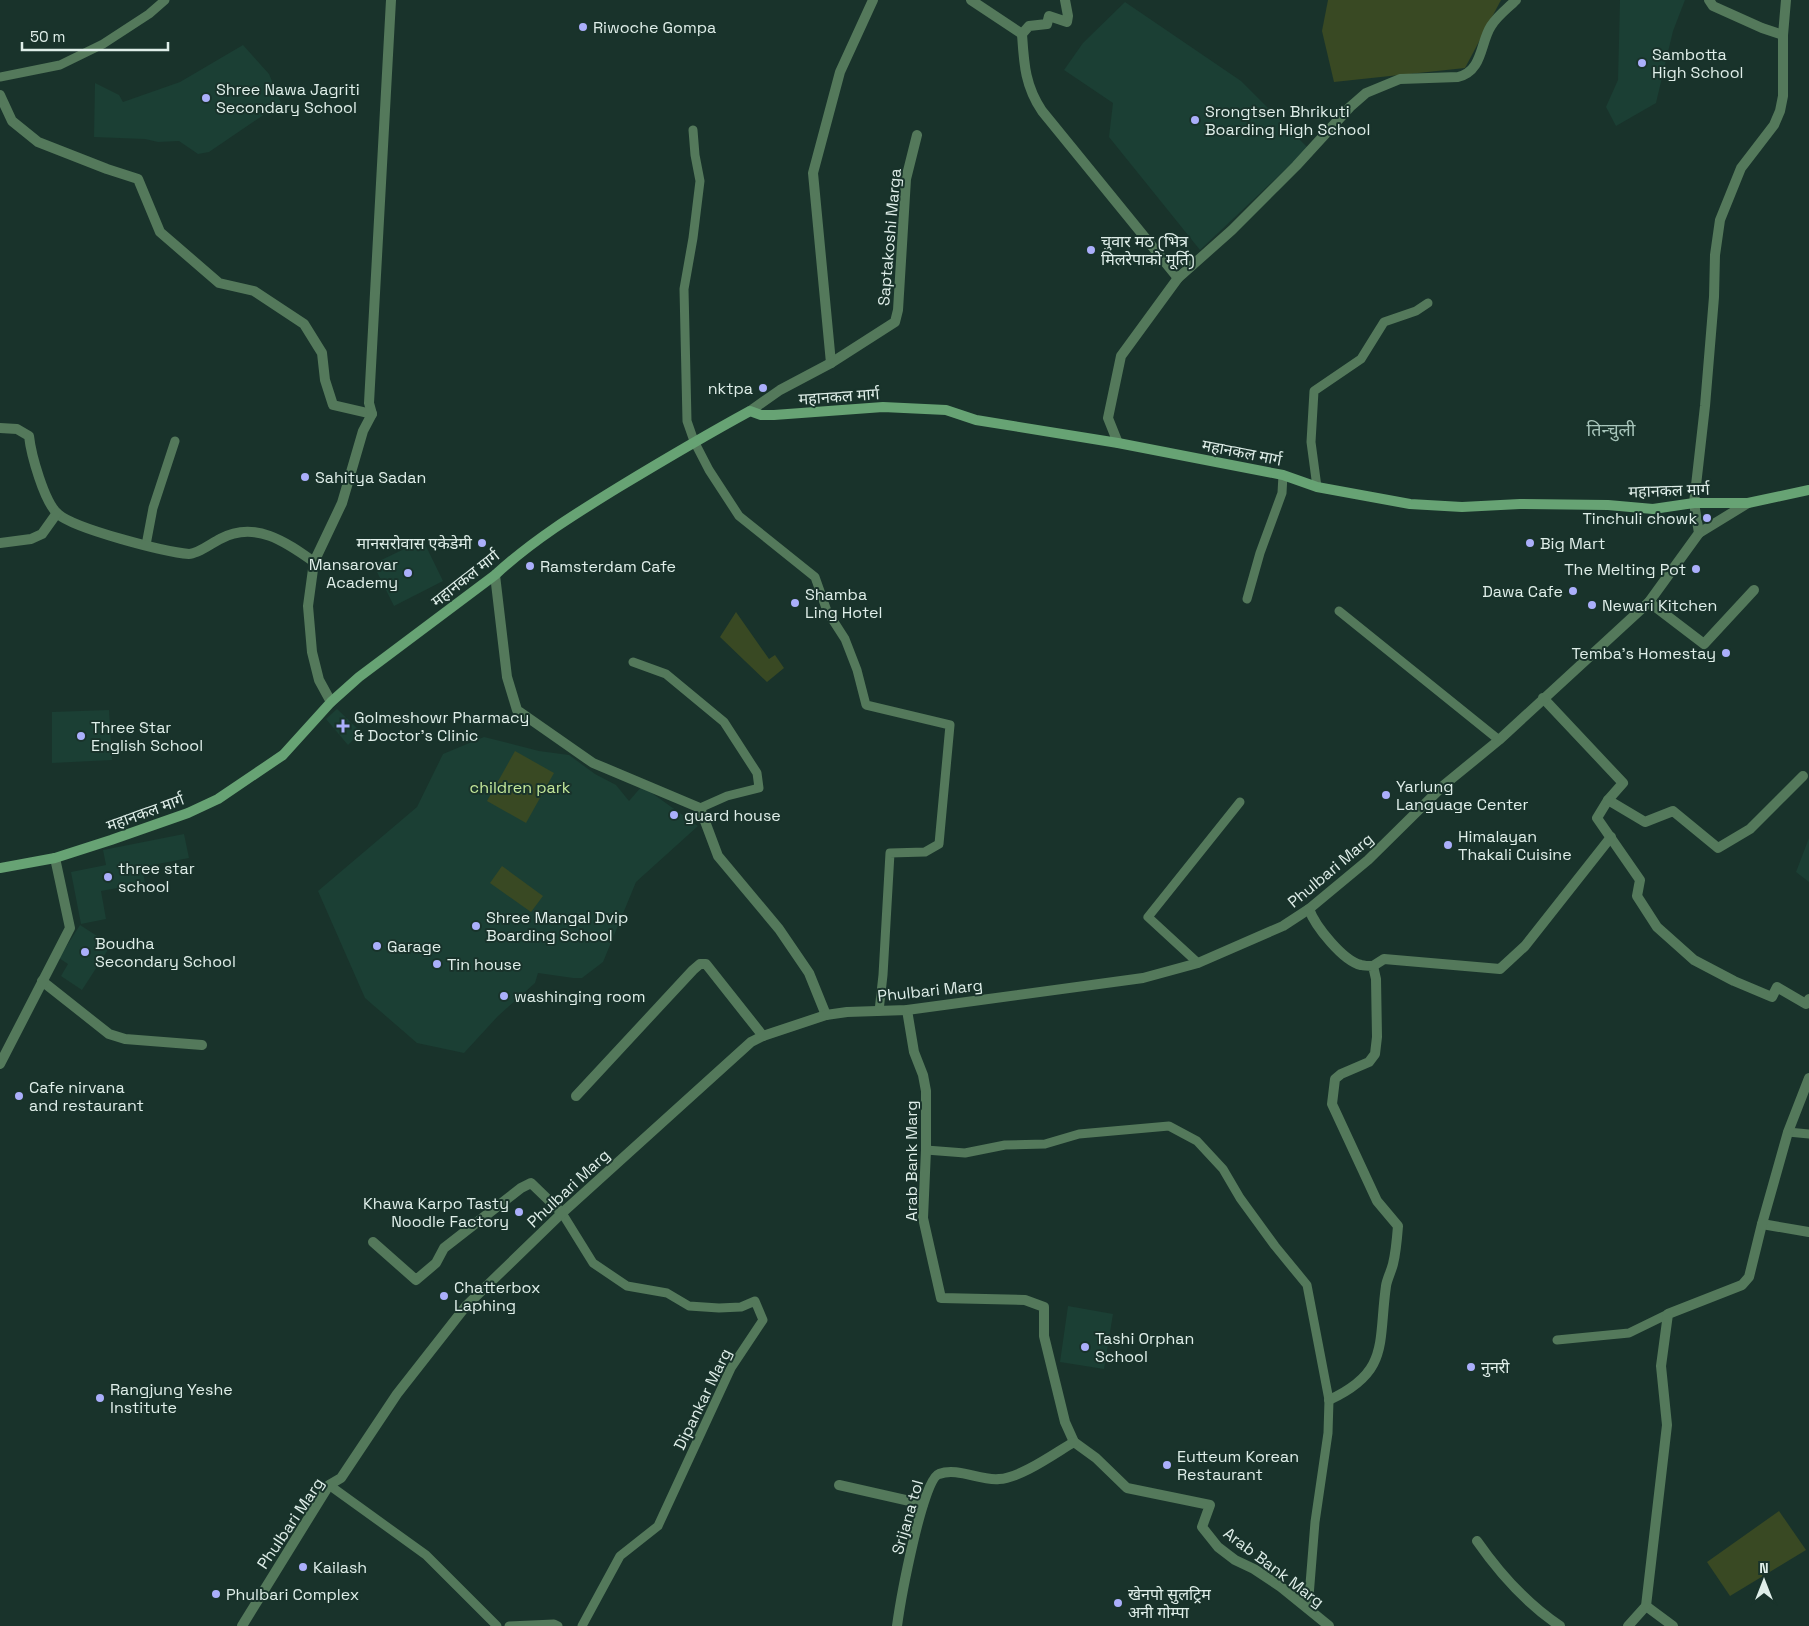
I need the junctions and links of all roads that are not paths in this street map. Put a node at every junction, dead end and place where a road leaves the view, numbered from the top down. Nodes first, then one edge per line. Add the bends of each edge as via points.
1 (165, 0) edge
2 (391, 0) edge
3 (873, 0) edge
4 (971, 0) edge
5 (1065, 0) edge
6 (1516, 0) edge
7 (1709, 0) edge
8 (1786, 0) edge
9 (1022, 34) junction
10 (1782, 35) junction
11 (0, 77) edge
12 (0, 95) edge
13 (693, 130) dead end
14 (917, 135) dead end
15 (1178, 278) junction
16 (1428, 303) dead end
17 (831, 363) junction
18 (750, 411) junction
19 (372, 414) junction
20 (0, 428) edge
21 (175, 441) dead end
22 (694, 441) junction
23 (1118, 443) junction
24 (1284, 475) junction
25 (1317, 487) junction
26 (1809, 490) edge
27 (1694, 503) junction
28 (1748, 504) junction
29 (57, 514) junction
30 (1699, 533) junction
31 (0, 543) edge
32 (146, 545) junction
33 (314, 562) junction
34 (495, 575) junction
35 (1754, 590) dead end
36 (1247, 598) dead end
37 (1649, 602) junction
38 (1339, 610) dead end
39 (633, 662) dead end
40 (1543, 698) junction
41 (331, 702) junction
42 (1499, 740) junction
43 (1803, 776) dead end
44 (1608, 800) junction
45 (1240, 802) dead end
46 (700, 808) junction
47 (1611, 837) junction
48 (55, 858) junction
49 (0, 868) edge
50 (1309, 909) junction
51 (1198, 963) junction
52 (1373, 966) junction
53 (42, 981) junction
54 (1809, 999) edge
55 (907, 1010) junction
56 (879, 1011) junction
57 (826, 1015) junction
58 (763, 1036) junction
59 (202, 1045) dead end
60 (0, 1064) edge
61 (1809, 1078) edge
62 (576, 1096) dead end
63 (1788, 1132) junction
64 (1809, 1134) edge
65 (926, 1150) junction
66 (562, 1213) junction
67 (1762, 1224) junction
68 (1809, 1232) edge
69 (374, 1242) dead end
70 (1668, 1314) junction
71 (1557, 1340) dead end
72 (1329, 1400) junction
73 (1074, 1442) junction
74 (329, 1485) junction
75 (839, 1485) dead end
76 (923, 1504) junction
77 (1478, 1541) dead end
78 (1646, 1606) junction
79 (1308, 1609) junction
80 (242, 1626) edge
81 (497, 1626) edge
82 (509, 1626) edge
83 (558, 1626) edge
84 (582, 1626) edge
85 (897, 1626) edge
86 (1329, 1626) edge
87 (1560, 1626) edge
88 (1628, 1626) edge
89 (1673, 1626) edge

1 - 11 lane via 111,39 60,65
2 - 19 street via 369,403
3 - 17 street via 840,72 813,173
4 - 9 street
5 - 9 street via 1067,22 1050,16 1047,24 1029,26
6 - 15 street via 1499,15 1487,33 1472,71 1458,76 1400,79 1366,93 1245,217
7 - 10 street via 1713,6
8 - 10 street
9 - 15 street via 1024,69 1032,97
10 - 27 street via 1783,96 1780,110 1774,125 1740,168 1720,220
12 - 19 street via 12,121 38,142 138,179 160,232 220,283 254,291 304,324 322,353 325,380 333,405
13 - 22 lane via 700,181 684,289 688,421
14 - 17 street, Saptakoshi Marga via 906,179 895,322
15 - 23 street via 1121,356 1108,418
16 - 25 lane via 1416,311 1384,322 1361,359 1314,391 1311,442
17 - 18 street, Saptakoshi Marga via 780,390
18 - 22 main road, महानकल मार्ग
18 - 23 main road, महानकल मार्ग via 774,415 883,407 946,410 976,420
19 - 33 street via 363,431 342,503
20 - 29 street via 17,429 29,436 32,456
21 - 32 lane via 153,508
22 - 34 main road, महानकल मार्ग via 550,530
22 - 56 lane via 739,516 815,577 827,611 845,639 866,705 950,725 939,844 925,852 890,853
23 - 24 main road, महानकल मार्ग
24 - 25 main road, महानकल मार्ग
24 - 36 lane via 1282,493
25 - 27 main road, महानकल मार्ग via 1410,504 1462,507 1520,504 1653,509
26 - 28 main road, महानकल मार्ग
27 - 28 main road, महानकल मार्ग
27 - 30 street
28 - 30 street
29 - 31 street via 42,534 31,539
29 - 32 street via 89,529
30 - 37 street, Phulbari Marg
32 - 33 street via 192,554 227,536 256,531 286,542
33 - 41 street via 308,606 312,652 319,680
34 - 41 main road, महानकल मार्ग
34 - 46 street via 507,678 517,710 593,763
35 - 37 street via 1704,644
37 - 40 street, Phulbari Marg
38 - 42 lane
39 - 46 lane via 666,674 724,722 756,773 758,788 727,796
40 - 42 street, Phulbari Marg
40 - 44 street via 1622,783
41 - 48 main road, महानकल मार्ग via 282,755 218,799 188,813
42 - 50 street, Phulbari Marg via 1444,785 1368,860
43 - 44 street via 1750,829 1718,848 1673,811 1645,822
44 - 47 street via 1597,818
45 - 51 lane via 1148,918
46 - 57 street via 718,856 779,929 809,973
47 - 52 street via 1525,946 1500,969 1384,960
47 - 54 street via 1640,880 1637,896 1657,927 1694,960 1772,997 1777,987 1806,1004
48 - 49 main road, महानकल मार्ग
48 - 53 street via 70,928
50 - 51 street, Phulbari Marg via 1283,926
50 - 52 street via 1338,951 1360,965
51 - 55 street, Phulbari Marg via 1143,978
52 - 72 street via 1376,979 1375,1054 1369,1062 1335,1080 1332,1104 1377,1201 1398,1226 1376,1360 1365,1378 1348,1392
53 - 59 street via 109,1034 125,1039
53 - 60 street
55 - 56 street, Phulbari Marg
55 - 65 street, Arab Bank Marg via 914,1052 926,1092
56 - 57 street, Phulbari Marg
57 - 58 street, Phulbari Marg
58 - 62 street via 706,964 700,964
58 - 66 street, Phulbari Marg via 751,1042
61 - 63 street
63 - 64 lane
63 - 67 street
65 - 72 lane via 965,1153 1005,1145 1045,1144 1079,1134 1169,1126 1197,1141 1223,1169 1240,1198 1307,1285
65 - 73 street, Arab Bank Marg via 923,1218 941,1298 1025,1300 1044,1307 1044,1336 1065,1422
66 - 69 street via 531,1183 444,1248 436,1263 416,1280
66 - 74 street, Phulbari Marg via 466,1306 397,1394 341,1478
66 - 84 lane, Dipankar Marg via 593,1263 627,1286 667,1293 690,1306 741,1307 755,1301 763,1320 731,1368 658,1526 620,1556
67 - 68 street
67 - 70 street via 1749,1277 1742,1285
70 - 71 lane via 1628,1333
70 - 78 street via 1661,1366 1667,1425
72 - 79 lane
73 - 76 street, Srijana tol via 1012,1477 998,1480 954,1473 938,1474 933,1478
73 - 79 street, Arab Bank Marg via 1127,1488 1210,1505 1202,1527 1218,1546 1234,1560 1281,1587
74 - 80 street, Phulbari Marg
74 - 81 lane via 426,1555
75 - 76 street
76 - 85 street, Srijana tol
77 - 87 street via 1493,1564 1534,1608
78 - 88 street
78 - 89 street
79 - 86 street, Arab Bank Marg
82 - 83 lane

